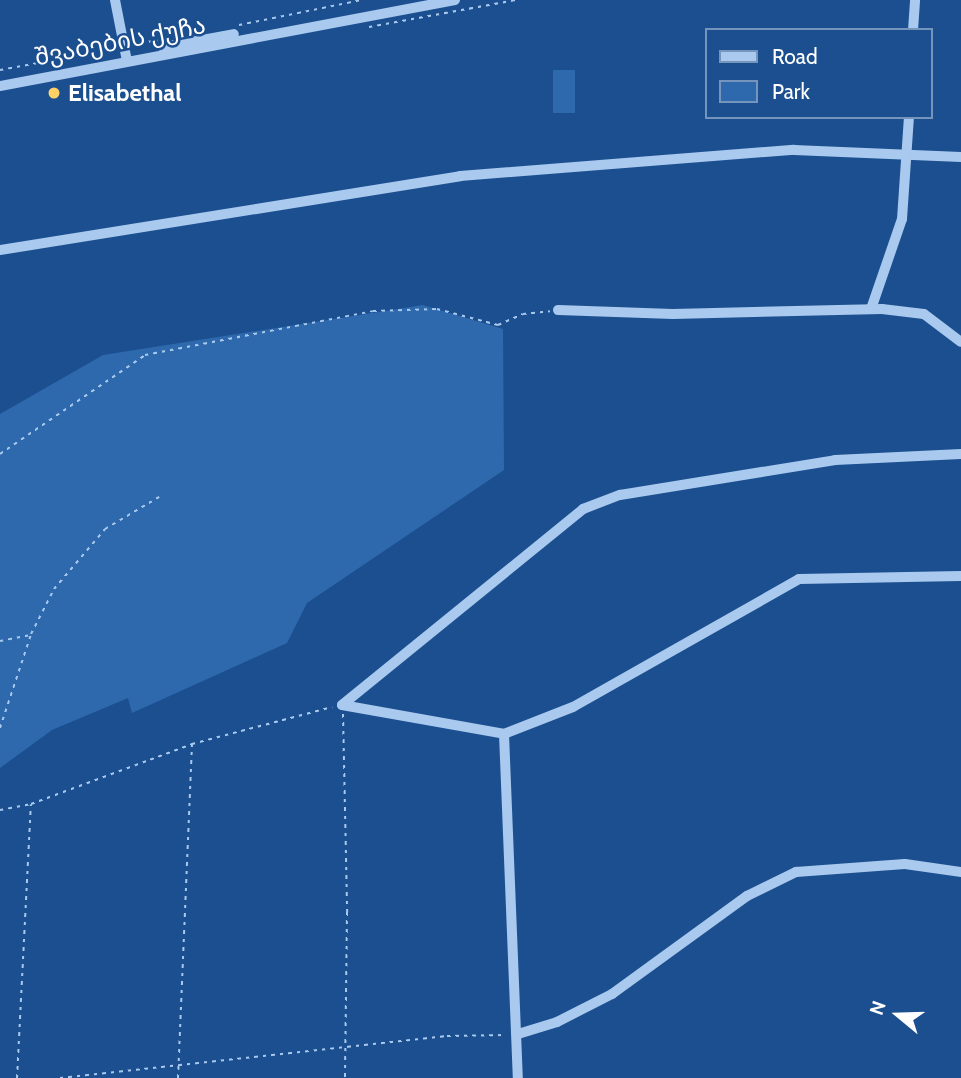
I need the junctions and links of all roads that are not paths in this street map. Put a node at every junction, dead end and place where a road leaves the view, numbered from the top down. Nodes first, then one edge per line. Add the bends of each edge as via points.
1 (115, 0) edge
2 (455, 0) edge
3 (915, 0) edge
4 (913, 28) edge
5 (234, 34) dead end
6 (164, 54) junction
7 (127, 61) junction
8 (0, 86) edge
9 (909, 119) edge
10 (908, 152) junction
11 (961, 157) edge
12 (0, 250) edge
13 (871, 309) junction
14 (558, 310) road end
15 (961, 342) edge
16 (961, 454) edge
17 (961, 576) edge
18 (504, 734) junction
19 (961, 872) edge
20 (518, 1034) junction
21 (518, 1078) edge

1 - 7 street
2 - 6 street, შვაბების ქუჩა
3 - 4 street
5 - 6 street via 164,47
6 - 7 street, შვაბების ქუჩა
7 - 8 street, შვაბების ქუჩა
9 - 10 street
10 - 11 street
10 - 12 street via 794,149 460,176
10 - 13 street via 902,219
13 - 14 street via 673,314
13 - 15 street via 924,314
16 - 18 street via 835,460 621,495 583,509 342,705
17 - 18 street via 799,579 573,707
18 - 20 street
19 - 20 street via 905,864 796,872 747,896 612,994 557,1022
20 - 21 street

